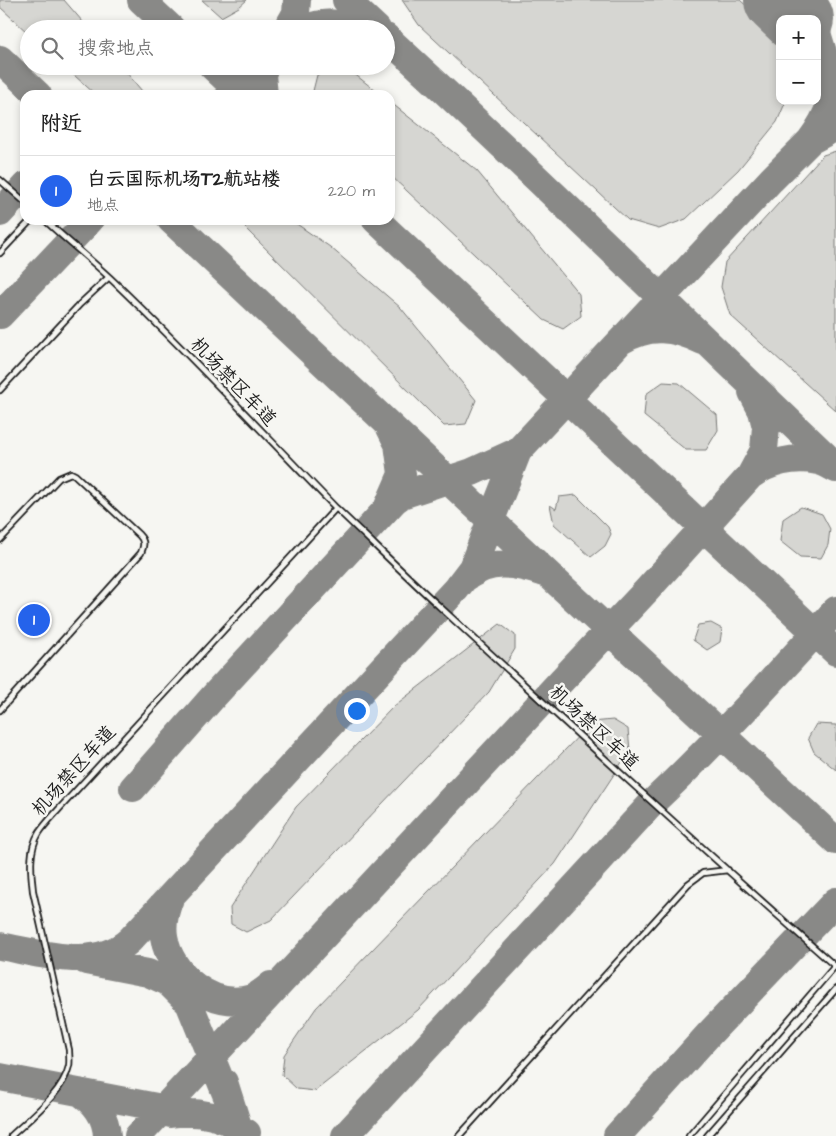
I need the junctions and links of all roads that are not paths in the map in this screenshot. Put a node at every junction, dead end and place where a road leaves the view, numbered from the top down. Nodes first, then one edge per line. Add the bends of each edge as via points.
1 (0, 180) edge
2 (20, 198) edge
3 (25, 225) edge
4 (51, 225) edge
5 (0, 253) edge
6 (109, 277) junction
7 (0, 390) edge
8 (336, 508) junction
9 (0, 540) edge
10 (0, 710) edge
11 (728, 870) junction
12 (836, 966) edge
13 (836, 989) edge
14 (11, 1136) edge
15 (459, 1136) edge
16 (689, 1136) edge
17 (707, 1136) edge

1 - 2 lane
3 - 5 lane
4 - 6 lane, 机场禁区车道
6 - 7 lane
6 - 8 lane, 机场禁区车道
8 - 11 lane, 机场禁区车道
8 - 14 lane, 机场禁区车道 via 38,834 30,867 33,891 70,1064 60,1088
9 - 10 lane via 59,478 71,473 143,539 141,553
11 - 12 lane, 机场禁区车道
11 - 15 lane via 704,873 688,884
12 - 16 lane, 机场禁区车道
13 - 17 lane

